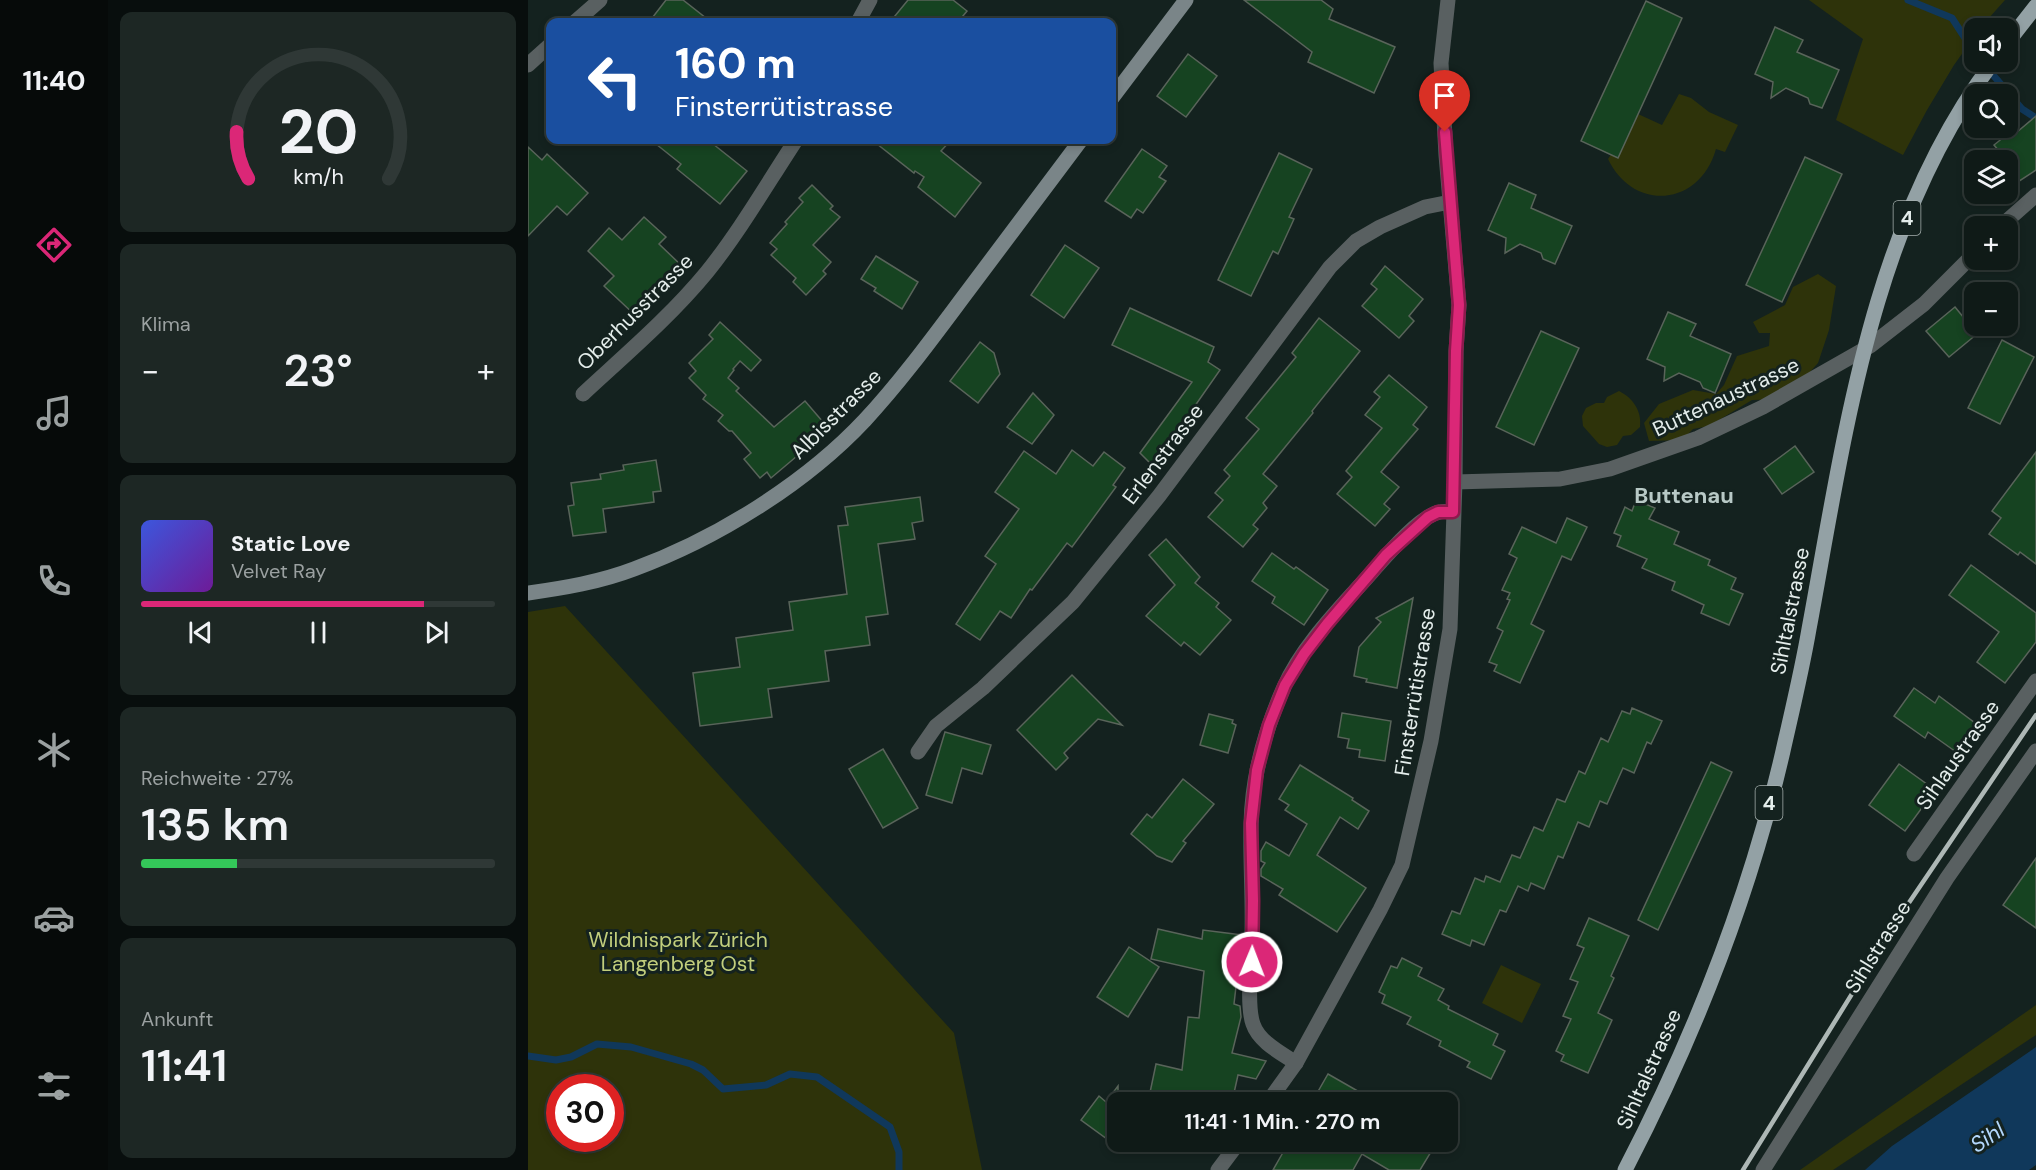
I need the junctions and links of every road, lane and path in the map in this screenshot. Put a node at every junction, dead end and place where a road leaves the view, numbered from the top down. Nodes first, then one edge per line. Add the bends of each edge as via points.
1 (600, 0) edge
2 (870, 0) edge
3 (1186, 0) edge
4 (1448, 0) edge
5 (2031, 12) edge
6 (580, 18) edge
7 (860, 18) edge
8 (2018, 29) edge
9 (546, 49) edge
10 (528, 65) edge
11 (1985, 72) edge
12 (1116, 93) edge
13 (793, 144) edge
14 (1078, 144) edge
15 (2036, 195) edge
16 (1450, 202) junction
17 (2012, 216) edge
18 (1964, 264) edge
19 (583, 394) dead end
20 (1455, 482) junction
21 (1453, 512) junction
22 (528, 594) edge
23 (2036, 681) edge
24 (2036, 751) edge
25 (918, 752) dead end
26 (1914, 854) dead end
27 (1296, 1063) junction
28 (1275, 1092) edge
29 (1232, 1152) edge
30 (1218, 1170) edge
31 (1625, 1170) edge
32 (1763, 1170) edge

1 - 6 street
2 - 7 street
3 - 12 main road
4 - 16 street, Finsterrütistrasse via 1441,63
5 - 8 main road
9 - 10 street
11 - 31 main road, Sihltalstrasse / 4 via 1937,152 1899,238 1860,369 1783,753 1754,857 1712,976
13 - 19 street, Oberhusstrasse via 705,274 674,309
14 - 22 main road, Albisstrasse via 918,359 864,421 805,475 767,502 676,552 594,581
15 - 17 street
16 - 20 street, Finsterrütistrasse via 1459,305
16 - 25 street, Erlenstrasse via 1425,207 1380,227 1356,241 1330,267 1159,496 1073,602 936,726
18 - 20 street, Buttenaustrasse via 1924,304 1870,346 1698,438 1610,469 1560,479
20 - 21 street, Finsterrütistrasse
21 - 27 street, Finsterrütistrasse via 1450,629 1431,741 1401,865
21 - 27 street via 1438,512 1408,533 1334,615 1285,685 1269,725 1257,770 1251,823 1250,1003 1253,1024 1264,1040
23 - 26 street, Sihlaustrasse
24 - 32 street, Sihlstrasse via 1947,878
27 - 28 street, Finsterrütistrasse
29 - 30 street

